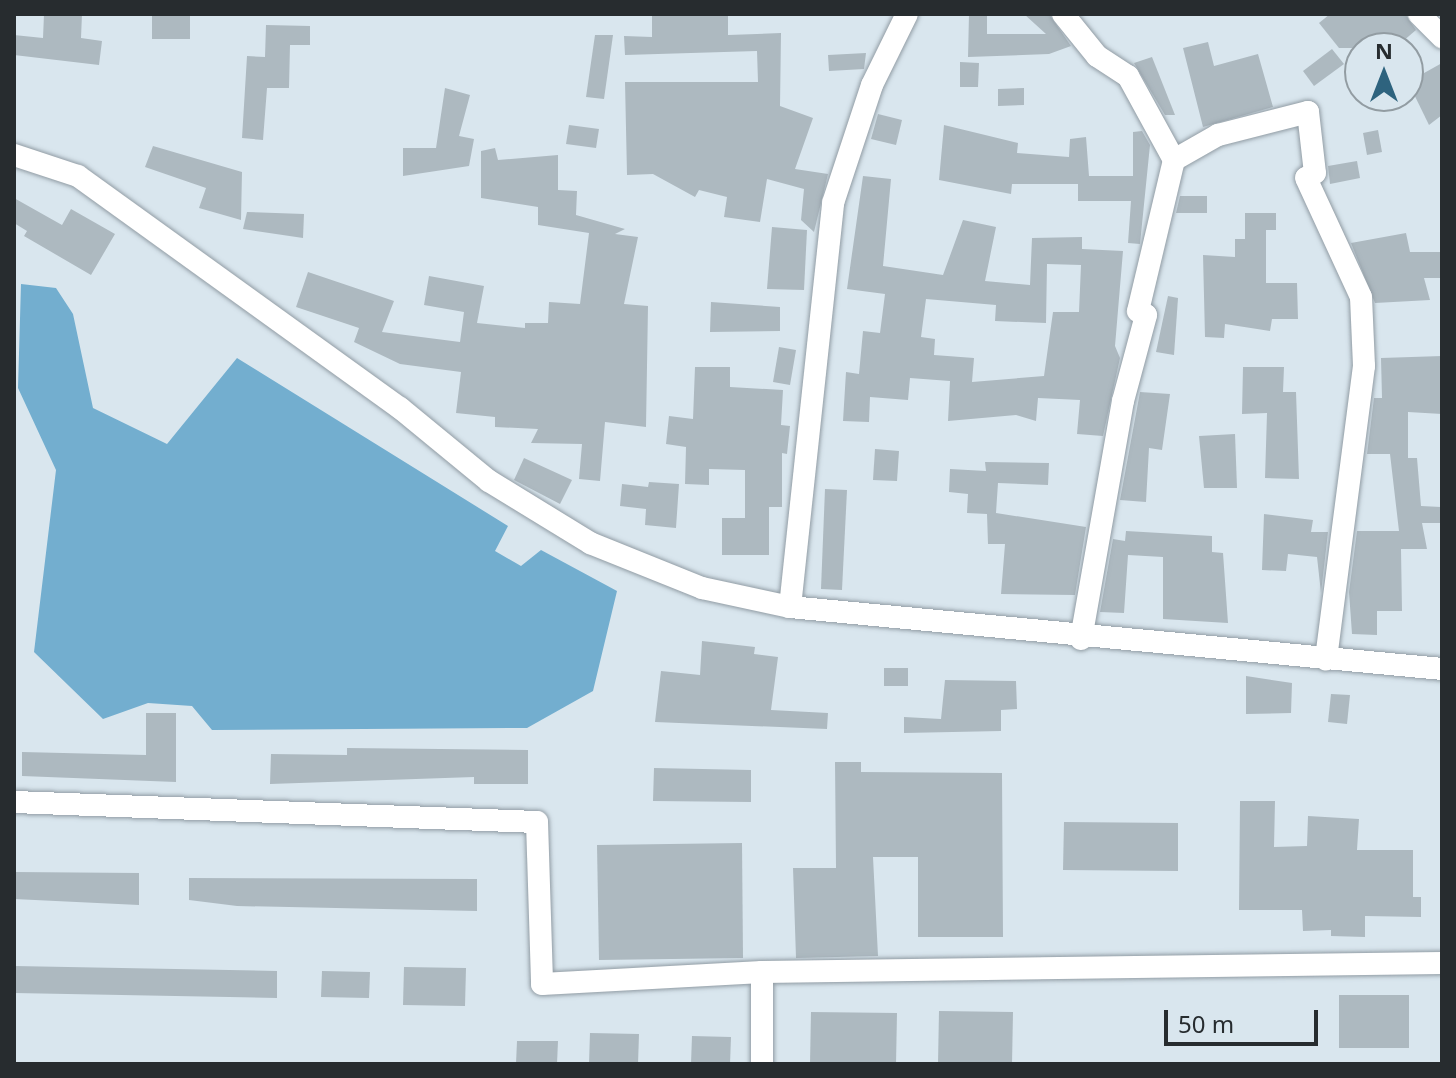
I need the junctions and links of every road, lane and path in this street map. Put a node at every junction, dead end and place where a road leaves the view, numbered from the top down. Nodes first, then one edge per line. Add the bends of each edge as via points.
1 (907, 14) edge
2 (1063, 14) edge
3 (1419, 14) edge
4 (1442, 37) edge
5 (14, 155) edge
6 (1174, 160) junction
7 (790, 607) junction
8 (1081, 639) junction
9 (1326, 660) junction
10 (1442, 669) edge
11 (14, 802) edge
12 (1442, 963) edge
13 (762, 972) junction
14 (762, 1064) edge

1 - 7 street via 872,85 833,203
2 - 6 street via 1097,56 1128,76
3 - 4 street
5 - 7 street via 78,176 400,408 489,481 590,543 702,588
6 - 8 street via 1138,311 1146,315 1117,430
6 - 9 street via 1218,135 1308,112 1315,173 1306,178 1361,297 1364,366
7 - 8 street
8 - 9 street
9 - 10 street
11 - 13 street via 537,822 542,984
12 - 13 street
13 - 14 street

